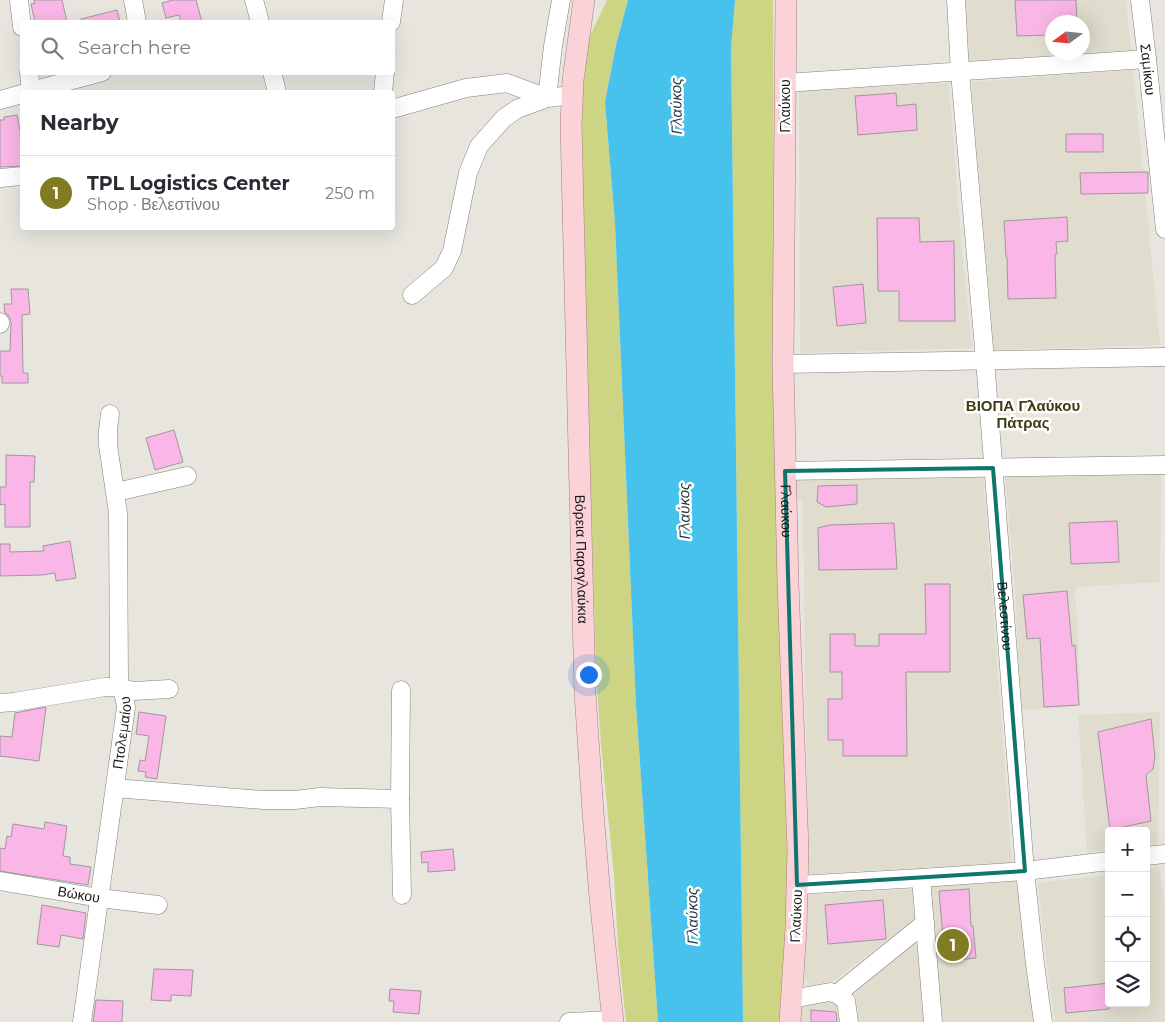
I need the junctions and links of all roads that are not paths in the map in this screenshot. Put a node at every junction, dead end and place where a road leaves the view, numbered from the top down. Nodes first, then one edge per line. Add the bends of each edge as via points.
1 (19, 0) edge
2 (133, 0) edge
3 (254, 0) edge
4 (394, 0) edge
5 (561, 0) edge
6 (584, 0) edge
7 (786, 0) edge
8 (956, 0) edge
9 (1140, 0) edge
10 (21, 20) edge
11 (136, 20) edge
12 (259, 20) edge
13 (391, 20) edge
14 (1147, 59) junction
15 (960, 72) junction
16 (29, 75) edge
17 (91, 75) edge
18 (273, 75) edge
19 (386, 75) edge
20 (785, 84) junction
21 (27, 90) edge
22 (38, 90) edge
23 (276, 90) edge
24 (383, 90) edge
25 (20, 95) edge
26 (572, 95) junction
27 (546, 98) junction
28 (0, 100) edge
29 (395, 108) edge
30 (20, 176) edge
31 (0, 178) edge
32 (1165, 229) edge
33 (412, 295) dead end
34 (1165, 357) edge
35 (985, 360) junction
36 (783, 364) junction
37 (110, 414) dead end
38 (1165, 465) edge
39 (993, 468) junction
40 (785, 471) junction
41 (187, 476) dead end
42 (116, 492) junction
43 (120, 688) junction
44 (169, 689) dead end
45 (401, 690) dead end
46 (0, 703) edge
47 (115, 788) junction
48 (400, 799) junction
49 (1165, 854) edge
50 (1150, 856) edge
51 (1105, 861) edge
52 (1025, 871) junction
53 (921, 878) junction
54 (0, 881) edge
55 (797, 885) junction
56 (402, 895) dead end
57 (100, 898) junction
58 (158, 904) dead end
59 (925, 923) junction
60 (837, 994) junction
61 (793, 1014) edge
62 (613, 1021) edge
63 (82, 1022) edge
64 (569, 1022) edge
65 (849, 1022) edge
66 (933, 1022) edge
67 (1043, 1022) edge

1 - 10 street
2 - 11 street
3 - 12 street
4 - 13 street
5 - 27 street
6 - 26 main road, Βόρεια Παραγλαύκια
7 - 20 main road, Γλαύκου
8 - 15 street, Βελεστίνου
9 - 14 street, Σαμίκου
14 - 15 street
14 - 32 street, Σαμίκου
15 - 20 street
15 - 35 street, Βελεστίνου
16 - 21 street
17 - 22 street
18 - 23 street
19 - 24 street
20 - 36 main road, Γλαύκου
25 - 28 street
26 - 27 street
26 - 62 main road, Βόρεια Παραγλαύκια via 586,693 591,793
27 - 29 street via 507,83 466,88
27 - 33 street via 504,118 479,146 468,173 452,250 444,268
30 - 31 street
34 - 35 street
35 - 36 street
35 - 39 street, Βελεστίνου
36 - 40 main road, Γλαύκου
37 - 42 street, Πτολεμαίου via 108,445
38 - 39 street
39 - 40 street
39 - 52 street, Βελεστίνου
40 - 55 main road, Γλαύκου
41 - 42 street
42 - 43 street, Πτολεμαίου
43 - 44 street via 134,691
43 - 46 street via 101,687
43 - 47 street, Πτολεμαίου via 126,707
45 - 48 street
47 - 48 street via 263,800
47 - 57 street, Πτολεμαίου
48 - 56 street
49 - 50 street
51 - 52 street
52 - 53 street
52 - 67 street, Βελεστίνου
53 - 55 street
53 - 59 street
54 - 57 street, Βώκου
55 - 61 main road, Γλαύκου
57 - 58 street, Βώκου
57 - 63 street, Πτολεμαίου
59 - 60 street
59 - 66 street
60 - 61 street via 830,992
60 - 65 street via 846,1001
62 - 64 street

